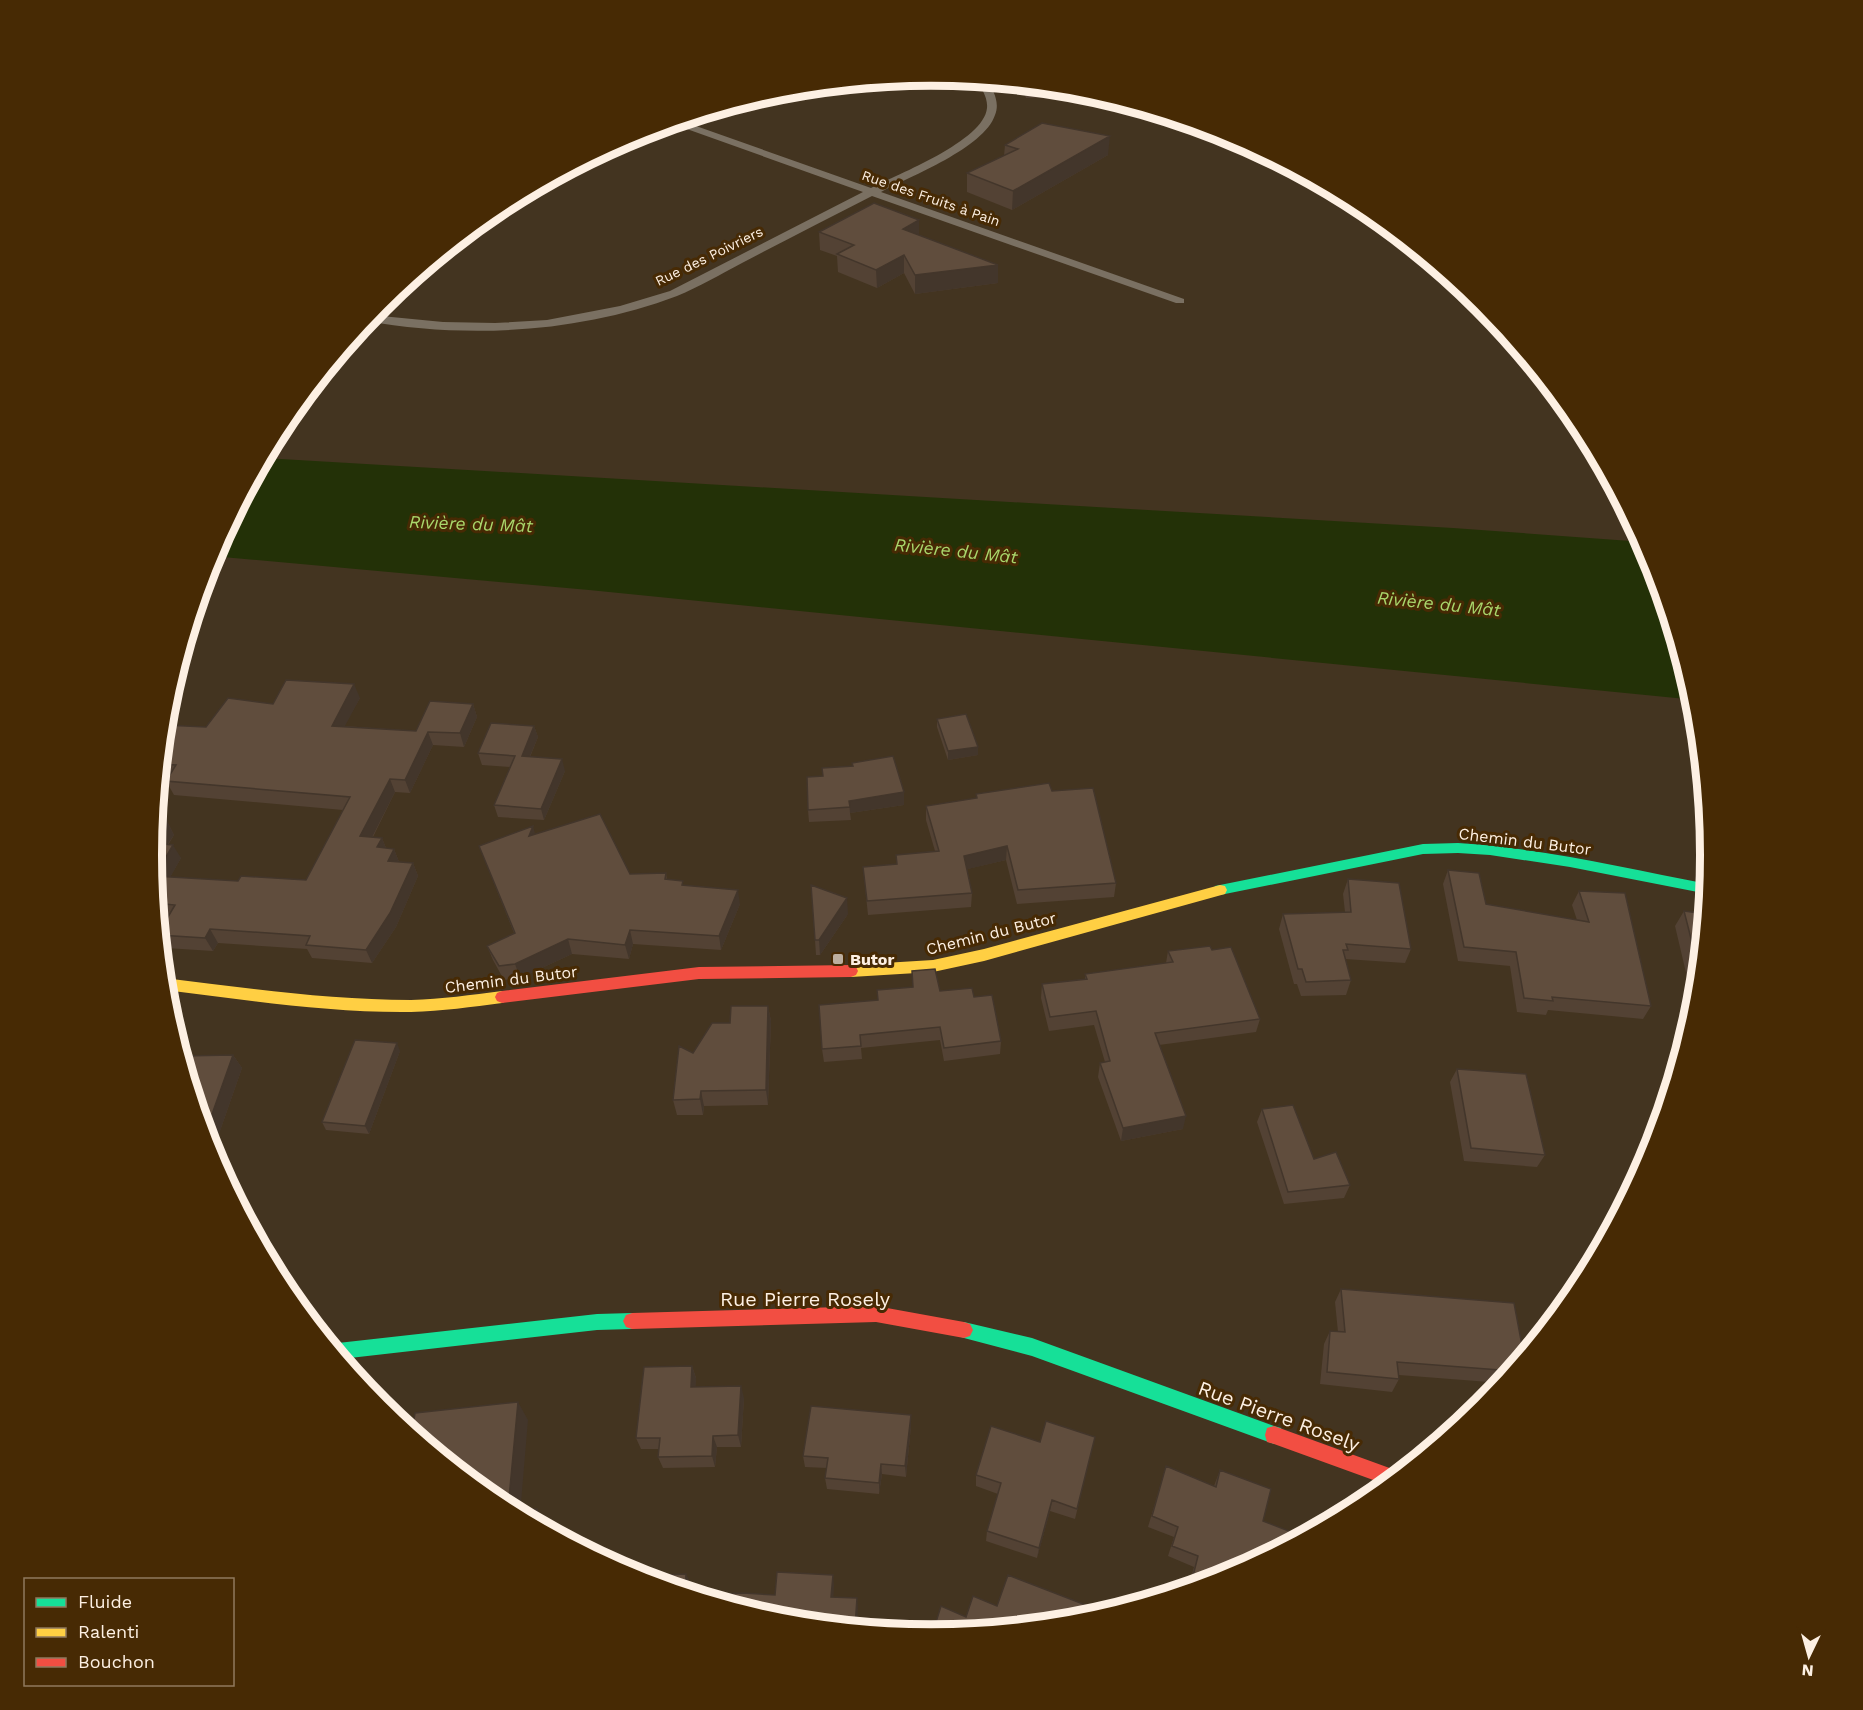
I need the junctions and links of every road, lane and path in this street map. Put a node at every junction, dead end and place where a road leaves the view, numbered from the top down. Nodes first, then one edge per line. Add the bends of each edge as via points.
1 (986, 87) edge
2 (685, 126) edge
3 (868, 192) junction
4 (1179, 301) dead end
5 (380, 319) edge
6 (1700, 887) edge
7 (174, 985) edge
8 (343, 1350) edge
9 (1386, 1476) edge

1 - 3 lane, Rue des Poivriers via 992,100 990,116 978,133 942,156
2 - 3 lane, Rue des Fruits à Pain
3 - 4 lane, Rue des Fruits à Pain
3 - 5 lane, Rue des Poivriers via 674,293 628,308 573,321 520,327 466,327
6 - 7 street, Chemin du Butor via 1490,850 1424,849 1228,888 933,966 875,971 699,973 447,1004 314,1001
8 - 9 street, Rue Pierre Rosely via 597,1322 876,1314 1032,1347

